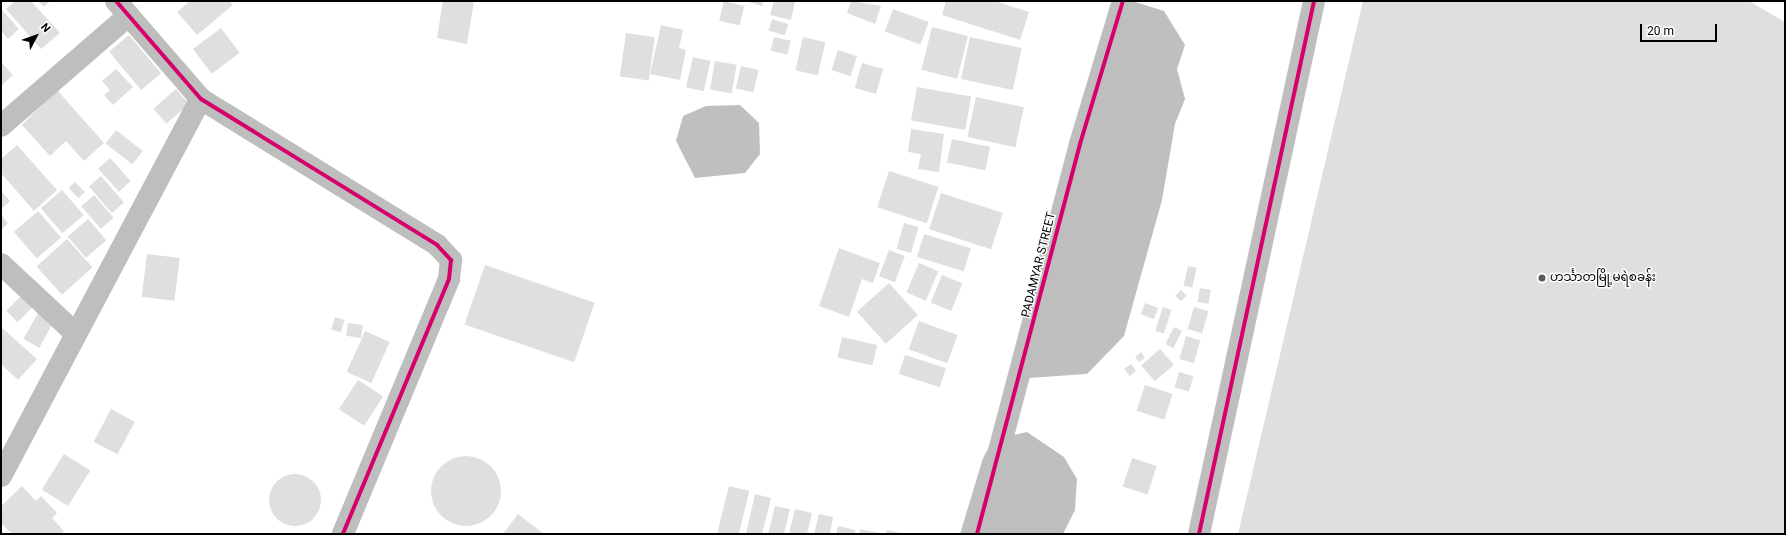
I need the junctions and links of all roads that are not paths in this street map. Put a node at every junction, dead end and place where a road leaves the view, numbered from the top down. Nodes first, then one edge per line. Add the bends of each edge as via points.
1 (1314, 1) edge
2 (1119, 2) edge
3 (122, 8) edge
4 (202, 99) junction
5 (1, 126) edge
6 (1, 264) edge
7 (75, 333) junction
8 (1, 476) edge
9 (343, 534) edge
10 (977, 534) edge
11 (1199, 534) edge

1 - 11 street
2 - 10 street, PADAMYAR STREET
3 - 4 street
3 - 5 street
4 - 7 street
4 - 9 street via 438,245 451,260 449,279
6 - 7 street
7 - 8 street

